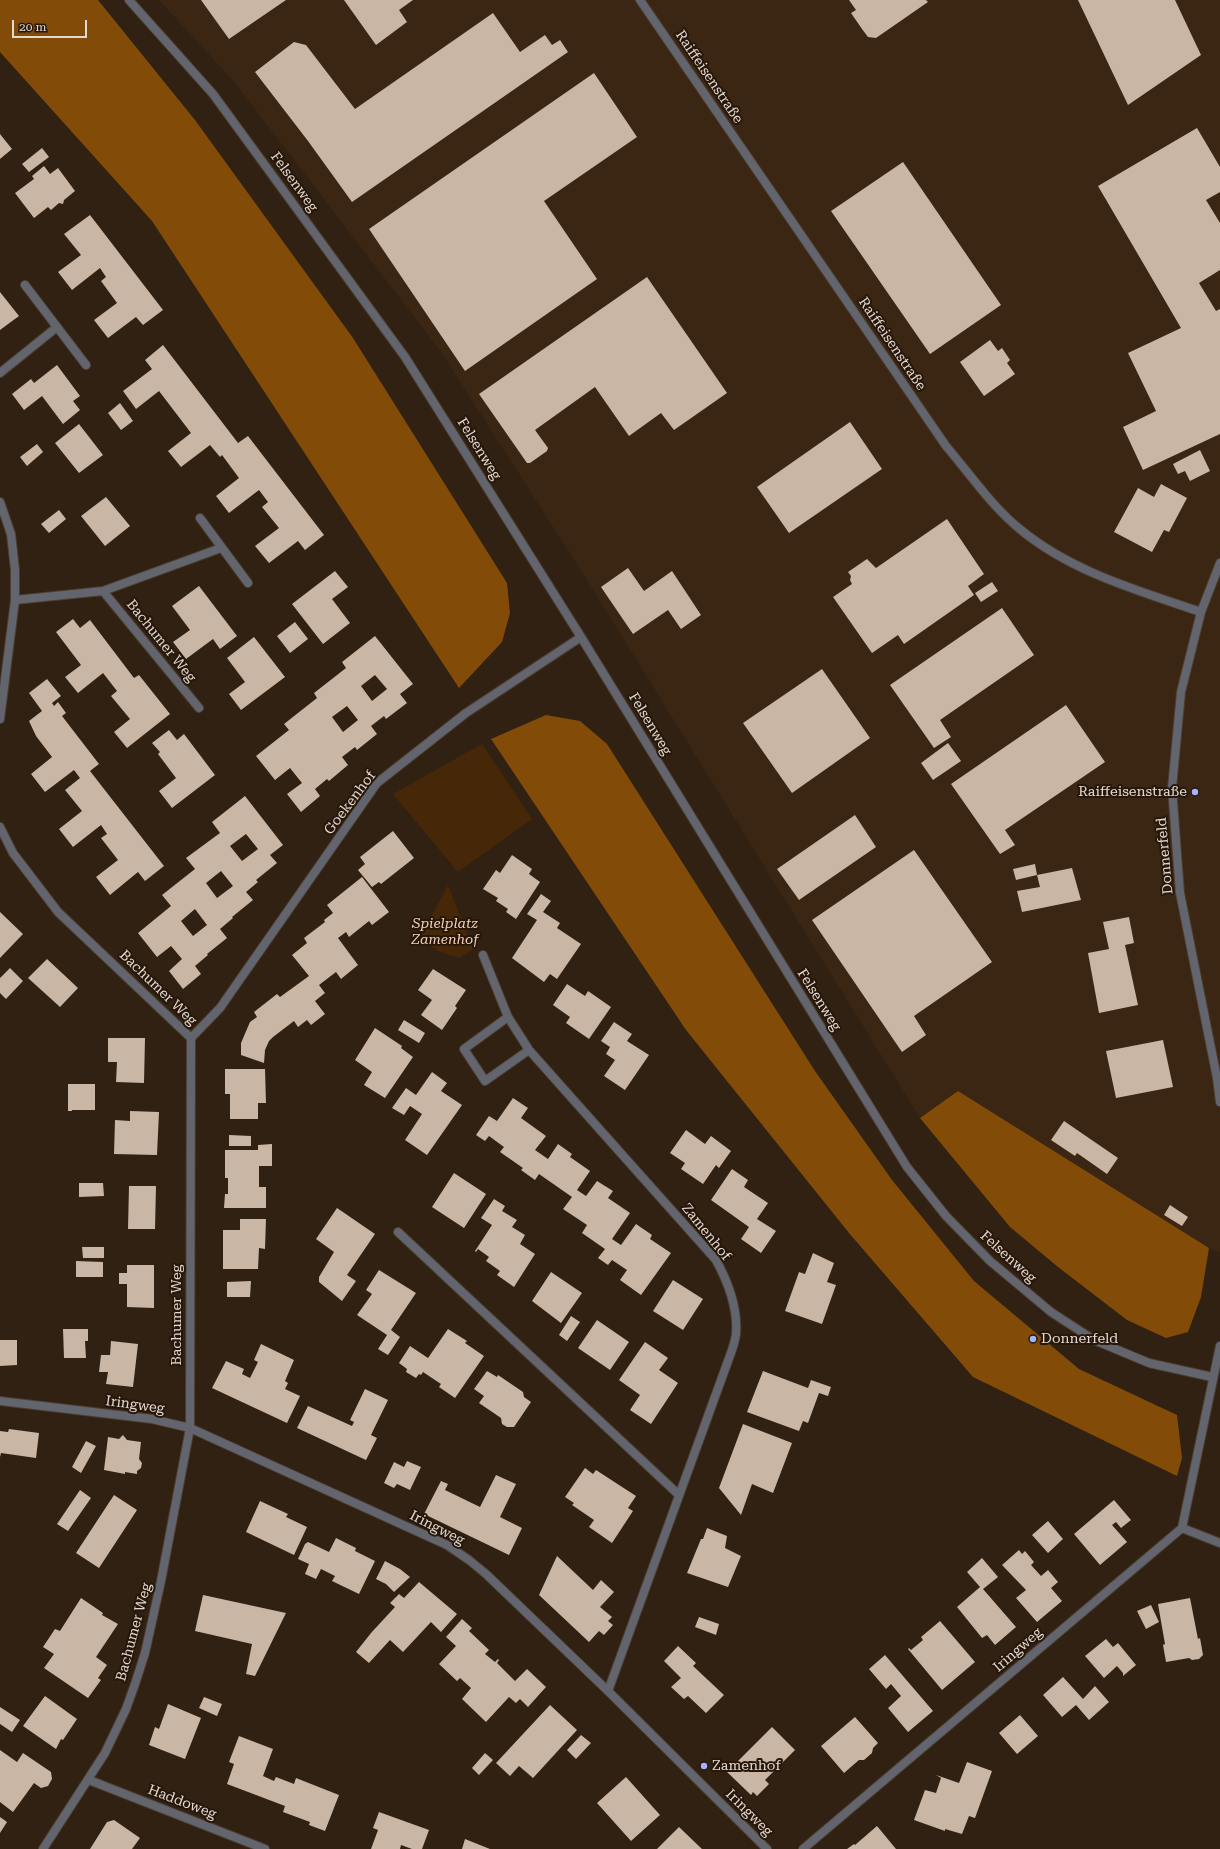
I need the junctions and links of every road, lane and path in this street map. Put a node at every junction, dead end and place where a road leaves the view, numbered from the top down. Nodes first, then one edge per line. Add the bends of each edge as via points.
1 (128, 0) edge
2 (640, 0) edge
3 (25, 285) dead end
4 (57, 327) junction
5 (86, 365) dead end
6 (0, 373) edge
7 (0, 502) edge
8 (200, 518) dead end
9 (221, 548) junction
10 (1220, 562) edge
11 (248, 583) dead end
12 (103, 591) junction
13 (14, 600) junction
14 (1200, 612) junction
15 (581, 637) junction
16 (199, 708) dead end
17 (0, 719) edge
18 (0, 827) edge
19 (483, 956) dead end
20 (508, 1018) junction
21 (191, 1038) junction
22 (529, 1050) junction
23 (1220, 1102) edge
24 (398, 1232) dead end
25 (1220, 1346) edge
26 (1212, 1377) junction
27 (0, 1401) edge
28 (190, 1428) junction
29 (679, 1495) junction
30 (1182, 1528) junction
31 (1220, 1543) edge
32 (608, 1691) junction
33 (89, 1780) junction
34 (43, 1849) edge
35 (265, 1849) edge
36 (767, 1849) edge
37 (803, 1849) edge

1 - 15 street, Felsenweg via 213,94 405,357
2 - 14 street, Raiffeisenstraße via 946,446 1002,513 1048,550 1102,578
3 - 4 street
4 - 5 street
4 - 6 street
7 - 13 street via 11,534 15,570
8 - 9 street
9 - 11 street
9 - 12 street, Bachumer Weg
10 - 14 street, Donnerfeld
12 - 13 street, Bachumer Weg
12 - 16 street, Bachumer Weg
13 - 17 street
14 - 23 street, Donnerfeld via 1181,692 1172,788 1180,893
15 - 21 street, Goekenhof via 466,713 377,783 220,1008
15 - 26 street, Felsenweg via 907,1168 946,1216 990,1261 1051,1312 1094,1340 1149,1363
18 - 21 street, Bachumer Weg via 13,853 58,912
19 - 20 street, Zamenhof
20 - 22 street, Zamenhof
20 - 22 street via 464,1049 485,1081
21 - 28 street, Bachumer Weg
22 - 29 street, Zamenhof via 716,1260 728,1282 734,1308 736,1335
24 - 29 street
25 - 26 street
26 - 30 street via 1191,1493
27 - 28 street, Iringweg via 152,1420
28 - 32 street, Iringweg via 460,1553 486,1574
28 - 33 street, Bachumer Weg via 145,1653 120,1723
29 - 32 street, Zamenhof
30 - 31 street
30 - 37 street, Iringweg
32 - 36 street, Iringweg
33 - 34 street, Bachumer Weg
33 - 35 street, Haddoweg

